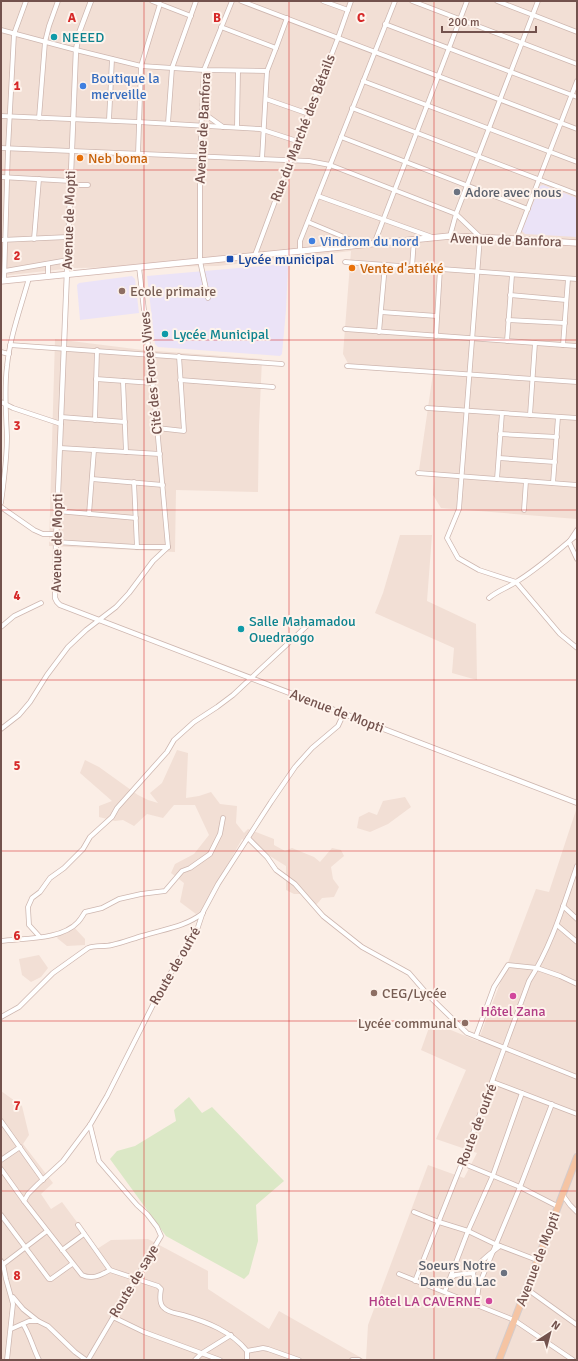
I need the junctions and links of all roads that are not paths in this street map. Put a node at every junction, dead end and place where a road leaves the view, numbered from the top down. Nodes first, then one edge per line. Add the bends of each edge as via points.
1 (26, 1) edge
2 (58, 1) edge
3 (91, 1) edge
4 (152, 1) edge
5 (196, 1) edge
6 (232, 1) edge
7 (242, 1) edge
8 (323, 1) edge
9 (351, 1) edge
10 (395, 1) edge
11 (412, 1) edge
12 (467, 1) edge
13 (497, 1) edge
14 (538, 1) edge
15 (160, 4) junction
16 (348, 10) junction
17 (532, 15) junction
18 (190, 16) junction
19 (287, 18) junction
20 (461, 19) junction
21 (386, 24) junction
22 (221, 27) junction
23 (1, 30) edge
24 (577, 32) edge
25 (14, 34) junction
26 (338, 38) junction
27 (45, 42) junction
28 (522, 42) junction
29 (276, 48) junction
30 (449, 49) junction
31 (76, 50) junction
32 (375, 52) junction
33 (112, 59) junction
34 (577, 64) edge
35 (140, 66) junction
36 (172, 68) junction
37 (204, 70) junction
38 (238, 71) junction
39 (267, 71) junction
40 (511, 72) junction
41 (438, 76) junction
42 (577, 80) edge
43 (363, 81) junction
44 (572, 95) junction
45 (577, 97) edge
46 (266, 98) junction
47 (500, 100) junction
48 (427, 105) junction
49 (352, 108) junction
50 (202, 112) junction
51 (309, 114) junction
52 (1, 116) edge
53 (10, 116) junction
54 (39, 118) junction
55 (73, 119) junction
56 (109, 120) junction
57 (138, 122) junction
58 (562, 122) junction
59 (168, 123) junction
60 (201, 126) junction
61 (223, 127) junction
62 (237, 127) junction
63 (489, 129) junction
64 (577, 129) edge
65 (264, 130) junction
66 (416, 133) junction
67 (341, 137) junction
68 (297, 141) junction
69 (1, 148) edge
70 (8, 149) junction
71 (72, 151) junction
72 (550, 152) junction
73 (138, 154) junction
74 (478, 156) junction
75 (200, 157) junction
76 (262, 159) junction
77 (290, 161) junction
78 (405, 162) junction
79 (577, 162) edge
80 (330, 165) junction
81 (1, 177) edge
82 (7, 177) junction
83 (40, 179) junction
84 (540, 180) junction
85 (70, 183) junction
86 (88, 185) dead end
87 (467, 185) junction
88 (394, 190) junction
89 (577, 194) edge
90 (318, 196) junction
91 (528, 209) junction
92 (456, 214) junction
93 (383, 219) junction
94 (308, 222) junction
95 (450, 236) junction
96 (68, 237) junction
97 (480, 237) junction
98 (34, 238) junction
99 (434, 238) junction
100 (516, 238) junction
101 (3, 240) edge
102 (414, 240) junction
103 (577, 243) edge
104 (374, 244) junction
105 (363, 245) junction
106 (300, 251) junction
107 (255, 255) junction
108 (68, 260) junction
109 (200, 260) junction
110 (345, 262) dead end
111 (48, 264) junction
112 (385, 265) junction
113 (139, 267) junction
114 (412, 267) junction
115 (440, 269) junction
116 (5, 271) junction
117 (477, 272) junction
118 (68, 274) junction
119 (512, 274) junction
120 (48, 276) junction
121 (29, 278) junction
122 (568, 279) junction
123 (577, 279) edge
124 (3, 281) edge
125 (510, 295) junction
126 (208, 298) dead end
127 (566, 300) junction
128 (381, 312) junction
129 (437, 316) junction
130 (508, 320) junction
131 (565, 323) junction
132 (345, 329) dead end
133 (379, 332) junction
134 (436, 336) junction
135 (472, 338) junction
136 (507, 341) junction
137 (535, 343) junction
138 (10, 345) junction
139 (563, 345) junction
140 (577, 346) edge
141 (64, 348) junction
142 (98, 350) junction
143 (1, 352) edge
144 (9, 354) junction
145 (149, 354) junction
146 (179, 356) junction
147 (282, 364) dead end
148 (347, 366) dead end
149 (469, 374) junction
150 (96, 379) junction
151 (533, 379) junction
152 (180, 380) junction
153 (123, 381) junction
154 (577, 382) edge
155 (153, 383) junction
156 (273, 387) dead end
157 (3, 403) edge
158 (427, 408) dead end
159 (466, 410) junction
160 (5, 413) junction
161 (502, 413) junction
162 (530, 415) junction
163 (1, 417) edge
164 (61, 417) junction
165 (558, 417) junction
166 (577, 418) edge
167 (95, 420) junction
168 (125, 422) junction
169 (61, 424) junction
170 (157, 428) junction
171 (500, 434) junction
172 (556, 437) junction
173 (60, 448) junction
174 (94, 450) junction
175 (126, 452) junction
176 (160, 454) junction
177 (498, 458) junction
178 (555, 462) junction
179 (418, 473) dead end
180 (461, 476) junction
181 (92, 479) junction
182 (497, 479) junction
183 (526, 481) junction
184 (134, 482) junction
185 (553, 483) junction
186 (162, 484) junction
187 (577, 485) edge
188 (1, 503) edge
189 (1, 507) edge
190 (524, 510) dead end
191 (57, 512) junction
192 (89, 514) junction
193 (136, 518) junction
194 (577, 530) edge
195 (56, 534) junction
196 (577, 535) edge
197 (56, 542) junction
198 (568, 542) junction
199 (137, 547) junction
200 (168, 547) junction
201 (577, 559) edge
202 (516, 582) junction
203 (489, 598) dead end
204 (41, 603) dead end
205 (100, 620) junction
206 (311, 622) dead end
207 (1, 627) edge
208 (577, 648) edge
209 (252, 678) junction
210 (344, 713) junction
211 (1, 729) edge
212 (577, 803) edge
213 (223, 818) dead end
214 (248, 838) junction
215 (577, 866) edge
216 (576, 872) edge
217 (563, 906) junction
218 (203, 912) junction
219 (577, 919) edge
220 (557, 925) junction
221 (39, 936) junction
222 (1, 941) edge
223 (577, 942) edge
224 (537, 968) junction
225 (577, 984) edge
226 (1, 1017) edge
227 (476, 1036) junction
228 (505, 1048) junction
229 (577, 1077) edge
230 (493, 1082) junction
231 (522, 1093) junction
232 (552, 1104) junction
233 (577, 1114) edge
234 (1, 1121) edge
235 (90, 1125) junction
236 (20, 1147) junction
237 (577, 1157) edge
238 (1, 1160) edge
239 (462, 1163) junction
240 (1, 1169) edge
241 (493, 1175) junction
242 (43, 1180) junction
243 (520, 1187) junction
244 (562, 1194) junction
245 (24, 1201) junction
246 (558, 1206) junction
247 (414, 1212) dead end
248 (577, 1212) edge
249 (1, 1215) edge
250 (439, 1222) junction
251 (78, 1225) dead end
252 (468, 1231) junction
253 (47, 1232) junction
254 (84, 1234) junction
255 (495, 1244) junction
256 (500, 1246) junction
257 (25, 1248) junction
258 (62, 1250) junction
259 (491, 1253) junction
260 (537, 1260) junction
261 (2, 1264) edge
262 (72, 1264) junction
263 (110, 1270) junction
264 (473, 1273) junction
265 (399, 1274) dead end
266 (136, 1278) junction
267 (450, 1280) junction
268 (415, 1281) junction
269 (479, 1285) junction
270 (526, 1289) junction
271 (445, 1291) junction
272 (10, 1293) junction
273 (476, 1304) junction
274 (113, 1317) junction
275 (514, 1320) junction
276 (38, 1321) junction
277 (23, 1324) junction
278 (577, 1325) edge
279 (11, 1329) junction
280 (231, 1335) junction
281 (247, 1351) junction
282 (202, 1353) junction
283 (7, 1360) edge
284 (39, 1360) edge
285 (87, 1360) edge
286 (195, 1360) edge
287 (220, 1360) edge
288 (247, 1360) edge
289 (299, 1360) edge
290 (352, 1360) edge
291 (359, 1360) edge
292 (499, 1360) edge
293 (573, 1360) edge

1 - 25 street
2 - 27 street
3 - 31 street, Avenue de Mopti via 79,33
4 - 15 street
5 - 18 street
6 - 22 street, Avenue de Banfora
7 - 19 street
8 - 16 street
9 - 16 street, Rue du Marché des Bétails
10 - 21 street
11 - 20 street
12 - 20 street
13 - 17 street
14 - 17 street
15 - 18 street
15 - 35 street
16 - 26 street, Rue du Marché des Bétails
17 - 24 street
17 - 28 street
18 - 36 street
19 - 26 street
19 - 29 street
20 - 28 street
20 - 30 street
21 - 30 street
21 - 32 street
22 - 29 street
22 - 37 street, Avenue de Banfora
23 - 25 street
25 - 27 street
25 - 53 street
26 - 32 street
26 - 51 street, Rue du Marché des Bétails
27 - 31 street
27 - 54 street
28 - 34 street
28 - 40 street
29 - 39 street
30 - 40 street
30 - 41 street
31 - 33 street
31 - 55 street, Avenue de Mopti
32 - 41 street
32 - 43 street
33 - 35 street
33 - 56 street
35 - 36 street
35 - 57 street
36 - 37 street
36 - 59 street
37 - 38 street
37 - 50 street, Avenue de Banfora
38 - 39 street
38 - 62 street
39 - 46 street
40 - 44 street
40 - 47 street
41 - 47 street
41 - 48 street
42 - 44 street
43 - 48 street
43 - 49 street
44 - 45 street
44 - 58 street
46 - 51 street
46 - 65 street
47 - 58 street
47 - 63 street
48 - 63 street
48 - 66 street
49 - 66 street
49 - 67 street
50 - 60 street, Avenue de Banfora
50 - 61 street
51 - 68 street, Rue du Marché des Bétails
52 - 53 street
53 - 54 street
53 - 70 street
54 - 55 street
55 - 56 street
55 - 71 street, Avenue de Mopti
56 - 57 street
57 - 59 street
57 - 73 street
58 - 64 street
58 - 72 street
59 - 60 street
60 - 61 street
60 - 75 street, Avenue de Banfora
61 - 62 street
62 - 65 street
63 - 72 street
63 - 74 street
65 - 68 street
65 - 76 street
66 - 74 street
66 - 78 street
67 - 78 street
67 - 80 street
68 - 77 street, Rue du Marché des Bétails
69 - 70 street
70 - 71 street
70 - 82 street
71 - 73 street
71 - 85 street, Avenue de Mopti
72 - 79 street
72 - 84 street
73 - 75 street
74 - 84 street
74 - 87 street
75 - 76 street
75 - 109 street, Avenue de Banfora
76 - 77 street
77 - 80 street
77 - 107 street, Rue du Marché des Bétails
78 - 87 street
78 - 88 street
80 - 88 street
80 - 90 street
81 - 82 street
82 - 83 street
82 - 101 street
83 - 85 street
83 - 98 street
84 - 89 street
84 - 91 street
85 - 86 street
85 - 96 street, Avenue de Mopti
87 - 91 street
87 - 92 street
88 - 92 street
88 - 93 street
90 - 93 street, Avenue de Banfora
90 - 94 street
91 - 100 street
92 - 95 street
92 - 97 street
93 - 99 street, Avenue de Banfora
93 - 104 street
94 - 105 street, Avenue de Banfora
94 - 106 street via 300,241
95 - 97 main road, Avenue de Banfora
95 - 99 main road, Avenue de Banfora
96 - 98 street
96 - 108 street, Avenue de Mopti
97 - 100 main road, Avenue de Banfora
97 - 117 street
98 - 101 street
99 - 102 main road, Avenue de Banfora
100 - 103 main road, Avenue de Banfora
101 - 116 street
102 - 104 main road, Avenue de Banfora
102 - 114 street
104 - 105 main road, Avenue de Banfora
105 - 106 main road, Avenue de Banfora
106 - 107 main road, Avenue de Banfora
107 - 109 main road, Avenue de Banfora
108 - 111 street
108 - 118 street, Avenue de Mopti
109 - 113 main road, Avenue de Banfora
109 - 126 street
110 - 112 street
111 - 116 street
111 - 120 street
112 - 114 street
112 - 128 street
113 - 118 main road, Avenue de Banfora
113 - 145 street, Cité des Forces Vives
114 - 115 street
115 - 117 street
115 - 129 street
116 - 124 street
117 - 119 street
117 - 135 street
118 - 120 main road, Avenue de Banfora
118 - 141 street, Avenue de Mopti
119 - 122 street
119 - 125 street
120 - 121 main road, Avenue de Banfora
121 - 124 main road, Avenue de Banfora
121 - 138 street
122 - 123 street
122 - 127 street
125 - 127 street
125 - 130 street
127 - 131 street
128 - 129 street
128 - 133 street
129 - 134 street
130 - 131 street
130 - 136 street
131 - 139 street
132 - 133 street
133 - 134 street
134 - 135 street
135 - 136 street
135 - 149 street
136 - 137 street
137 - 139 street
137 - 151 street
138 - 141 street
138 - 144 street
139 - 140 street
141 - 142 street
141 - 164 street, Avenue de Mopti
142 - 145 street
142 - 150 street
143 - 144 street
144 - 157 street
145 - 146 street
145 - 155 street, Cité des Forces Vives
146 - 147 street
146 - 152 street
148 - 149 street
149 - 151 street
149 - 159 street
150 - 153 street
150 - 167 street
151 - 154 street
151 - 162 street
152 - 156 street
152 - 170 street via 184,431
153 - 155 street
153 - 168 street
155 - 170 street, Cité des Forces Vives
157 - 160 street
157 - 169 street
158 - 159 street
159 - 161 street
159 - 180 street
160 - 163 street
160 - 188 street via 6,468
161 - 162 street
161 - 171 street
162 - 165 street
164 - 167 street
164 - 169 street, Avenue de Mopti
165 - 166 street
165 - 172 street
167 - 168 street
168 - 175 street
169 - 173 street, Avenue de Mopti
170 - 176 street, Cité des Forces Vives
171 - 172 street
171 - 177 street
172 - 178 street
173 - 174 street, Cité des Forces Vives
173 - 191 street, Avenue de Mopti
174 - 175 street, Cité des Forces Vives
174 - 181 street
175 - 176 street, Cité des Forces Vives
176 - 186 street, Cité des Forces Vives
177 - 178 street
177 - 182 street
178 - 185 street
179 - 180 street
180 - 182 street
180 - 202 street via 459,509 447,538 458,558 479,570
181 - 184 street
181 - 192 street
182 - 183 street
183 - 185 street
183 - 190 street
184 - 186 street
184 - 193 street
185 - 187 street
186 - 200 street, Cité des Forces Vives
189 - 195 street via 34,530 43,534
191 - 192 street
191 - 195 street, Avenue de Mopti
192 - 193 street
193 - 199 street
194 - 198 street
195 - 197 street, Avenue de Mopti
196 - 198 street
197 - 199 street
197 - 205 street, Avenue de Mopti via 56,602
198 - 201 street
198 - 202 street
199 - 200 street
200 - 205 street via 153,561 116,607
202 - 203 street
202 - 208 street via 560,634
204 - 207 street via 14,616
205 - 209 street, Avenue de Mopti
205 - 211 street via 68,647 23,711
206 - 209 street
209 - 210 street, Avenue de Mopti
209 - 221 street via 174,740 167,752 132,790 112,817 90,837 83,850 50,878 32,898 28,907 29,925
210 - 212 street, Avenue de Mopti
210 - 214 street, Route de oufré via 338,726 312,748 295,767
213 - 221 street via 220,834 210,854 182,871 165,891 119,899 102,908 85,912 78,923 66,930
214 - 218 street, Route de oufré
214 - 227 street via 323,916 362,947 409,973 467,1033
215 - 216 street, Route de oufré
216 - 217 street, Route de oufré
217 - 219 street
217 - 220 street, Route de oufré
218 - 226 street via 194,920 179,926 112,945 88,948 53,973 19,1007
218 - 235 street, Route de oufré via 196,933 163,985
220 - 223 street
220 - 224 street, Route de oufré
221 - 222 street
224 - 225 street
224 - 227 street via 508,965 494,987
224 - 228 street, Route de oufré via 529,981
227 - 228 street
228 - 229 street
228 - 230 street, Route de oufré
230 - 231 street
230 - 239 street, Route de oufré
231 - 232 street
231 - 241 street
232 - 233 street
232 - 243 street
234 - 236 street
235 - 242 street, Route de oufré via 63,1161
235 - 266 street, Route de saye via 100,1161 137,1206 147,1214 161,1236
236 - 238 street
236 - 242 street
237 - 244 main road, Avenue de Mopti
239 - 241 street
239 - 250 street, Route de oufré
240 - 245 street
241 - 243 street
241 - 252 street
242 - 245 street, Route de oufré
243 - 246 street
243 - 255 street
244 - 246 main road, Avenue de Mopti
244 - 248 street
245 - 253 street
246 - 260 main road, Avenue de Mopti
247 - 250 street
249 - 257 street
250 - 252 street
250 - 268 street, Route de oufré
251 - 254 street
252 - 255 street
252 - 267 street
253 - 257 street
253 - 258 street
254 - 258 street
254 - 263 street
255 - 256 street
255 - 259 street
256 - 259 street
256 - 260 street
257 - 261 street
257 - 262 street via 50,1279
258 - 262 street
259 - 264 street via 483,1262 476,1265
259 - 269 street
260 - 270 main road, Avenue de Mopti
261 - 272 street
262 - 263 street via 86,1277 98,1277
263 - 266 street
264 - 267 street via 455,1275
264 - 269 street via 475,1282
265 - 268 street
266 - 274 street, Route de saye
266 - 280 street via 161,1289 160,1301 168,1311 206,1323
267 - 271 street
268 - 271 street
269 - 273 street
270 - 275 main road, Avenue de Mopti
270 - 278 street
271 - 273 street
272 - 276 street via 22,1310
272 - 279 street via 13,1304
273 - 275 street
274 - 282 street via 144,1332
274 - 285 street, Route de saye
275 - 292 main road, Avenue de Mopti
275 - 293 street
276 - 277 street
276 - 285 street via 48,1326
277 - 279 street
277 - 284 street via 30,1334 32,1346
279 - 283 street
280 - 281 street
280 - 282 street
281 - 288 street
281 - 289 street via 263,1348
282 - 286 street
282 - 287 street
290 - 291 street

